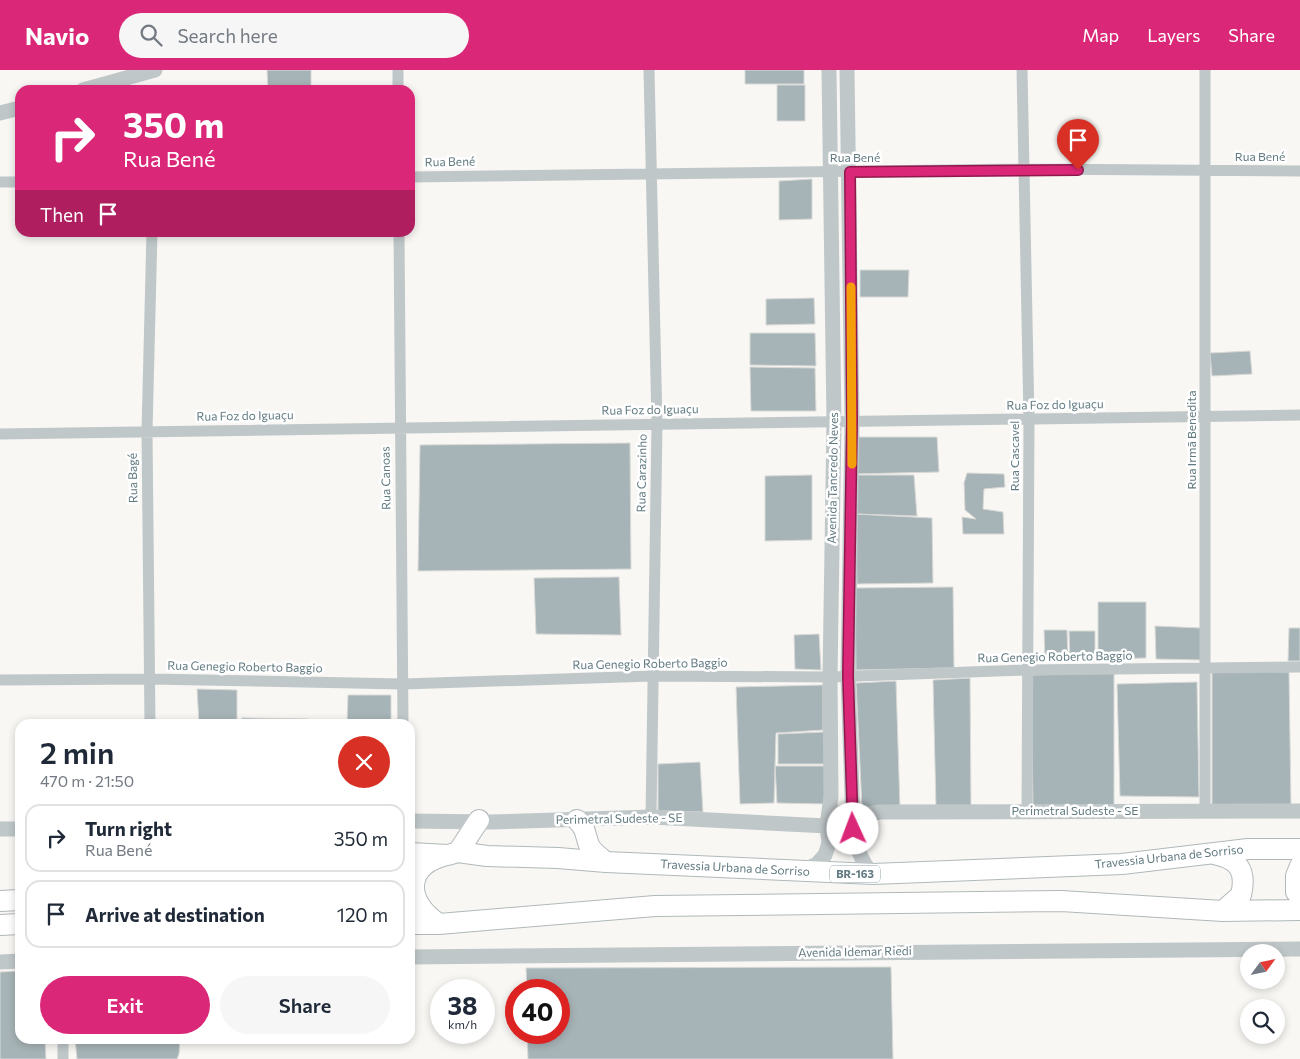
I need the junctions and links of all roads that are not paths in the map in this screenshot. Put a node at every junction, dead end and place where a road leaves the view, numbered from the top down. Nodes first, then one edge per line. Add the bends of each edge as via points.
1 (155, 70) edge
2 (398, 70) edge
3 (649, 70) edge
4 (829, 70) edge
5 (847, 70) edge
6 (1022, 70) edge
7 (1205, 70) edge
8 (101, 85) edge
9 (398, 85) edge
10 (15, 109) edge
11 (0, 113) edge
12 (1023, 169) junction
13 (830, 171) junction
14 (1205, 171) junction
15 (1300, 171) edge
16 (850, 172) junction
17 (651, 174) junction
18 (415, 177) edge
19 (0, 182) edge
20 (15, 182) edge
21 (152, 237) edge
22 (398, 237) edge
23 (1300, 415) edge
24 (1206, 416) junction
25 (1029, 419) junction
26 (852, 421) junction
27 (834, 422) junction
28 (656, 424) junction
29 (400, 428) junction
30 (146, 432) junction
31 (0, 434) edge
32 (1205, 668) junction
33 (1300, 668) edge
34 (1026, 670) junction
35 (653, 676) junction
36 (848, 676) junction
37 (830, 677) junction
38 (150, 679) junction
39 (0, 680) edge
40 (402, 684) junction
41 (150, 719) edge
42 (403, 719) edge
43 (1205, 810) junction
44 (1300, 810) edge
45 (1027, 812) junction
46 (651, 816) junction
47 (479, 820) junction
48 (577, 820) junction
49 (415, 821) edge
50 (853, 824) junction
51 (827, 826) junction
52 (0, 829) edge
53 (15, 829) edge
54 (1300, 849) edge
55 (415, 853) edge
56 (453, 853) junction
57 (1213, 854) junction
58 (606, 862) junction
59 (1300, 866) edge
60 (800, 872) junction
61 (873, 874) junction
62 (415, 883) edge
63 (415, 894) edge
64 (1300, 896) edge
65 (15, 900) edge
66 (0, 901) edge
67 (1300, 910) edge
68 (1224, 912) junction
69 (0, 924) edge
70 (15, 924) edge
71 (415, 924) edge
72 (438, 924) junction
73 (1300, 948) edge
74 (415, 957) edge
75 (15, 961) edge
76 (0, 962) edge
77 (64, 1044) edge
78 (64, 1059) edge

1 - 8 street
2 - 9 street
3 - 17 street, Rua Carazinho
4 - 13 street, Avenida Tancredo Neves
5 - 16 street, Avenida Tancredo Neves
6 - 12 street, Rua Cascavel
7 - 14 street, Rua Irmã Benedita
10 - 11 street
12 - 14 street, Rua Bené
12 - 16 street, Rua Bené
12 - 25 street, Rua Cascavel
13 - 16 street, Rua Bené
13 - 17 street, Rua Bené
13 - 27 street, Avenida Tancredo Neves
14 - 15 street, Rua Bené
14 - 24 street, Rua Irmã Benedita
16 - 26 street, Avenida Tancredo Neves
17 - 18 street, Rua Bené
17 - 28 street, Rua Carazinho
19 - 20 street
21 - 30 street, Rua Bagé
22 - 29 street, Rua Canoas
23 - 24 street, Rua Foz do Iguaçu
24 - 25 street, Rua Foz do Iguaçu
24 - 32 street, Rua Irmã Benedita
25 - 26 street, Rua Foz do Iguaçu
25 - 34 street, Rua Cascavel
26 - 27 street, Rua Foz do Iguaçu
26 - 36 street, Avenida Tancredo Neves
27 - 28 street, Rua Foz do Iguaçu
27 - 37 street, Avenida Tancredo Neves
28 - 29 street, Rua Foz do Iguaçu
28 - 35 street, Rua Carazinho
29 - 30 street, Rua Foz do Iguaçu
29 - 40 street, Rua Canoas
30 - 31 street, Rua Foz do Iguaçu
30 - 38 street, Rua Bagé
32 - 33 street, Rua Genegio Roberto Baggio
32 - 34 street, Rua Genegio Roberto Baggio
32 - 43 street, Rua Irmã Benedita
34 - 36 street, Rua Genegio Roberto Baggio
34 - 45 street, Rua Cascavel
35 - 37 street, Rua Genegio Roberto Baggio
35 - 40 street, Rua Genegio Roberto Baggio
35 - 46 street, Rua Carazinho
36 - 37 street, Rua Genegio Roberto Baggio
36 - 50 street, Avenida Tancredo Neves
37 - 51 street, Avenida Tancredo Neves via 831,796
38 - 39 street, Rua Genegio Roberto Baggio
38 - 40 street, Rua Genegio Roberto Baggio
38 - 41 street, Rua Bagé
40 - 42 street, Rua Canoas
43 - 44 street, Perimetral Sudeste - SE
43 - 45 street, Perimetral Sudeste - SE
45 - 50 street, Perimetral Sudeste - SE via 880,812 868,814
46 - 48 street, Perimetral Sudeste - SE
46 - 51 street, Perimetral Sudeste - SE
47 - 48 street, Perimetral Sudeste - SE
47 - 49 street, Perimetral Sudeste - SE
47 - 56 highway
48 - 58 highway via 584,826 588,844
50 - 51 street, Perimetral Sudeste - SE via 849,836 841,840 830,834
50 - 61 street, Avenida Tancredo Neves via 863,864
51 - 60 street, Avenida Tancredo Neves via 829,843 825,855 817,864
52 - 53 street
54 - 57 highway, Travessia Urbana de Sorriso / BR-163 via 1248,849
55 - 56 highway, Travessia Urbana de Sorriso / BR-163
56 - 58 highway, Travessia Urbana de Sorriso / BR-163
56 - 62 highway via 432,859 420,870
57 - 61 highway, Travessia Urbana de Sorriso / BR-163 via 1122,864
57 - 68 highway via 1237,863 1242,874 1241,895
58 - 60 highway, Travessia Urbana de Sorriso / BR-163
59 - 64 highway via 1296,876 1296,892
60 - 61 highway, Travessia Urbana de Sorriso / BR-163
63 - 72 highway via 416,902
65 - 66 highway
67 - 68 highway
68 - 72 highway via 1061,901 655,906
69 - 70 highway
71 - 72 highway
73 - 74 street, Avenida Idemar Riedi
75 - 76 street
77 - 78 street

